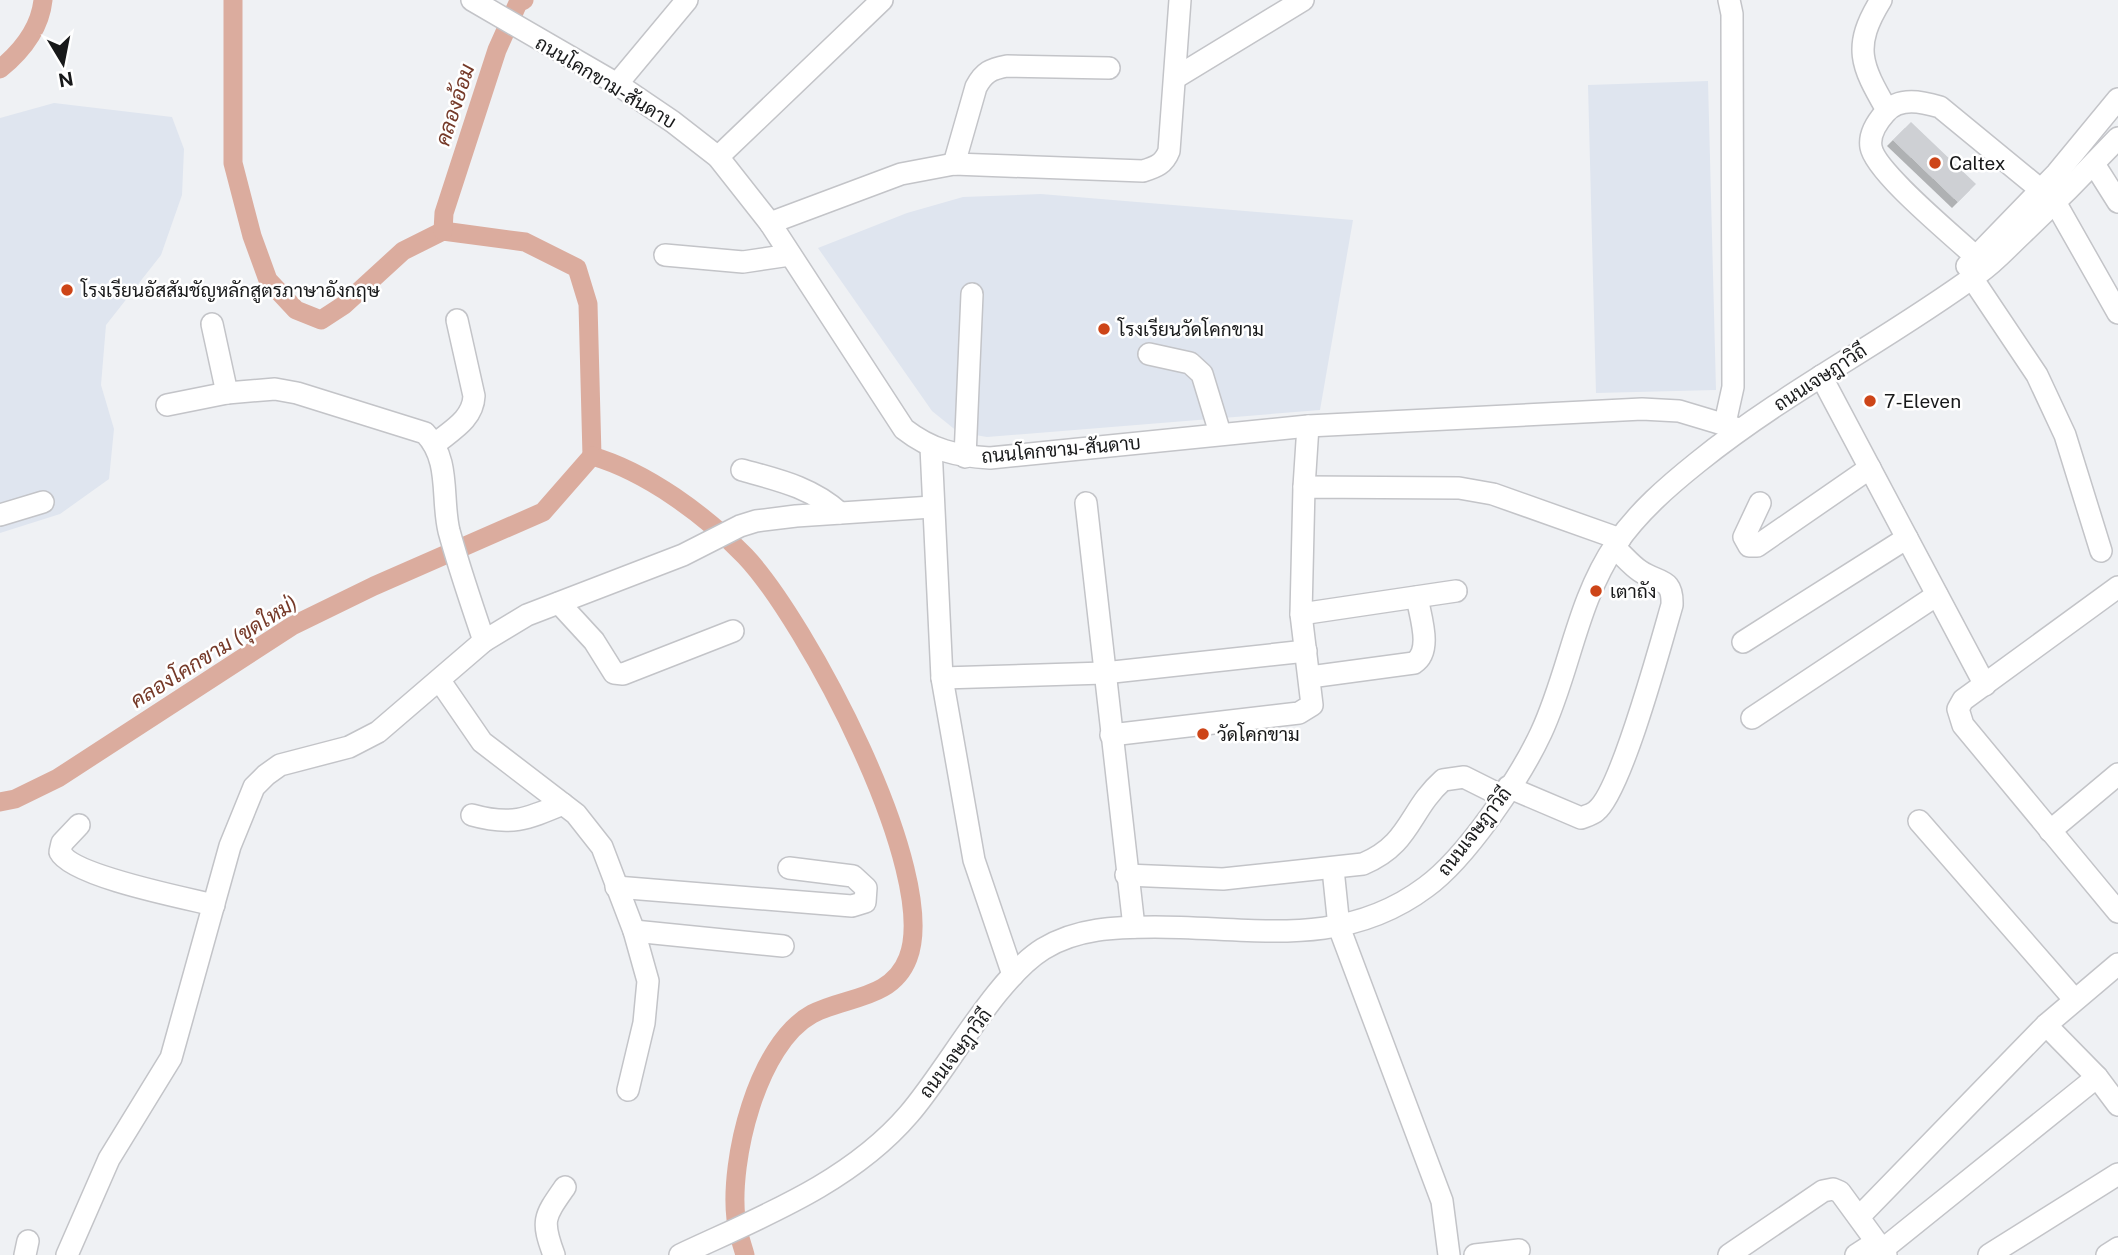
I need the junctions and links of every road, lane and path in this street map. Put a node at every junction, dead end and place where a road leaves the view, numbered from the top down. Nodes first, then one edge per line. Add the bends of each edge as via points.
1 (472, 0) edge
2 (687, 0) edge
3 (882, 0) edge
4 (1180, 0) edge
5 (1303, 0) edge
6 (1729, 0) edge
7 (1881, 0) edge
8 (1110, 68) dead end
9 (1175, 78) junction
10 (617, 84) junction
11 (2118, 99) edge
12 (1887, 110) junction
13 (2118, 138) edge
14 (718, 157) junction
15 (2094, 163) junction
16 (954, 164) junction
17 (2048, 196) junction
18 (2118, 202) edge
19 (769, 223) junction
20 (665, 255) dead end
21 (790, 255) junction
22 (1976, 257) junction
23 (1972, 278) junction
24 (972, 294) dead end
25 (2118, 313) edge
26 (1917, 314) junction
27 (457, 320) dead end
28 (212, 324) dead end
29 (1149, 354) dead end
30 (1821, 376) junction
31 (227, 393) junction
32 (167, 405) dead end
33 (1308, 426) junction
34 (1732, 426) junction
35 (1220, 433) junction
36 (435, 444) junction
37 (931, 447) junction
38 (965, 457) junction
39 (1870, 468) junction
40 (742, 470) dead end
41 (1304, 487) junction
42 (43, 502) dead end
43 (1086, 503) dead end
44 (1760, 503) dead end
45 (932, 507) junction
46 (839, 513) junction
47 (0, 515) edge
48 (1907, 538) junction
49 (1617, 543) junction
50 (2101, 551) dead end
51 (2118, 587) edge
52 (1456, 592) dead end
53 (1937, 595) junction
54 (1417, 597) junction
55 (559, 603) junction
56 (1301, 614) junction
57 (733, 631) dead end
58 (484, 641) junction
59 (1743, 642) dead end
60 (1306, 651) junction
61 (1104, 673) junction
62 (1310, 677) junction
63 (942, 678) junction
64 (440, 681) junction
65 (1985, 685) junction
66 (1752, 718) dead end
67 (1111, 735) junction
68 (2118, 774) edge
69 (1505, 792) junction
70 (563, 804) junction
71 (472, 815) dead end
72 (1919, 821) dead end
73 (79, 825) dead end
74 (2050, 831) junction
75 (789, 868) dead end
76 (1333, 869) junction
77 (1126, 875) junction
78 (616, 887) junction
79 (214, 905) junction
80 (2118, 912) edge
81 (1134, 927) junction
82 (1339, 927) junction
83 (634, 931) junction
84 (783, 946) dead end
85 (2118, 964) edge
86 (1013, 975) junction
87 (2074, 999) junction
88 (2046, 1025) junction
89 (2097, 1077) junction
90 (628, 1090) dead end
91 (2118, 1105) edge
92 (2118, 1174) edge
93 (565, 1187) dead end
94 (1858, 1217) junction
95 (2118, 1248) edge
96 (1881, 1249) edge
97 (1519, 1250) dead end
98 (67, 1255) edge
99 (554, 1255) edge
100 (680, 1255) edge
101 (1449, 1255) edge
102 (1475, 1255) edge
103 (1729, 1255) edge
104 (1856, 1255) edge
105 (1989, 1255) edge
106 (2107, 1255) edge

1 - 10 street, ถนนโคกขาม-สันดาบ
2 - 10 street
3 - 14 street
4 - 9 street
5 - 9 street
6 - 34 street
7 - 12 street via 1861,46 1865,72
8 - 16 street via 991,69 976,87
9 - 16 street via 1169,151 1157,167 1143,171
10 - 14 street, ถนนโคกขาม-สันดาบ
11 - 17 street, ถนนเจษฎาวิถี
12 - 17 street via 1920,101 1940,107
12 - 22 street via 1873,129 1871,147 1882,168
13 - 15 street, ถนนเจษฎาวิถี
14 - 19 street, ถนนโคกขาม-สันดาบ
15 - 17 street, ถนนเจษฎาวิถี
15 - 18 street
16 - 19 street via 901,174
17 - 22 street, ถนนเจษฎาวิถี
17 - 23 street, ถนนเจษฎาวิถี
17 - 25 street
19 - 21 street, ถนนโคกขาม-สันดาบ
20 - 21 street via 744,262
21 - 37 street, ถนนโคกขาม-สันดาบ via 904,429
22 - 26 street, ถนนเจษฎาวิถี
23 - 26 street, ถนนเจษฎาวิถี
23 - 50 street via 2037,374 2065,435
24 - 38 street
26 - 30 street, ถนนเจษฎาวิถี
27 - 36 street via 473,407 468,417
28 - 31 street
29 - 35 street via 1190,363 1202,374
30 - 34 street, ถนนเจษฎาวิถี
30 - 39 street
31 - 32 street
31 - 36 street via 275,389 297,393 411,427
33 - 34 street, ถนนโคกขาม-สันดาบ via 1642,409 1679,411
33 - 35 street, ถนนโคกขาม-สันดาบ
33 - 41 street
34 - 49 street, ถนนเจษฎาวิถี via 1662,492
35 - 38 street, ถนนโคกขาม-สันดาบ
36 - 58 street via 441,458 449,528
37 - 38 street, ถนนโคกขาม-สันดาบ
37 - 45 street
39 - 44 street via 1771,537 1749,546 1744,537
39 - 48 street
40 - 46 street via 793,484 821,497
41 - 49 street via 1459,488 1493,494
41 - 56 street
42 - 47 street
43 - 61 street
45 - 46 street
45 - 63 street
46 - 55 street via 756,520 683,555
48 - 53 street
48 - 59 street
49 - 69 street, ถนนเจษฎาวิถี via 1584,605 1543,730
49 - 69 street via 1641,572 1669,584 1673,592 1636,723 1611,789 1597,811 1581,818
51 - 65 street
52 - 54 street
53 - 65 street
53 - 66 street
54 - 56 street
54 - 62 street via 1424,648 1419,660
55 - 57 street via 594,641 614,673 623,674
55 - 58 street via 527,615
56 - 60 street
58 - 64 street
60 - 61 street
60 - 62 street
61 - 63 street
61 - 67 street
62 - 67 street via 1313,699 1307,710
63 - 86 street via 974,860
64 - 70 street via 482,742
64 - 79 street via 378,732 349,747 280,765 254,787 230,846
65 - 74 street via 1963,699 1958,709 1963,725
67 - 77 street
68 - 74 street
69 - 76 street via 1464,777 1443,780 1383,856
69 - 82 street, ถนนเจษฎาวิถี via 1458,856 1429,886 1394,907
70 - 71 street via 512,822
70 - 78 street via 593,833
72 - 87 street
73 - 79 street via 62,843 60,852 72,864
74 - 80 street
75 - 78 street via 853,876 866,888 865,902 852,906
76 - 77 street via 1223,879
76 - 82 street
77 - 81 street
78 - 83 street
79 - 98 street via 171,1058 109,1159
81 - 82 street, ถนนเจษฎาวิถี via 1275,933
81 - 86 street, ถนนเจษฎาวิถี via 1063,937
82 - 101 street via 1443,1201
83 - 84 street
83 - 90 street via 649,996
85 - 87 street
86 - 100 street, ถนนเจษฎาวิถี via 935,1081 883,1142 793,1202
87 - 88 street
88 - 89 street
88 - 94 street
89 - 91 street
89 - 96 street
92 - 105 street
93 - 99 street via 544,1220
94 - 96 street
94 - 103 street via 1840,1192 1823,1191
95 - 106 street
96 - 104 street
97 - 102 street

